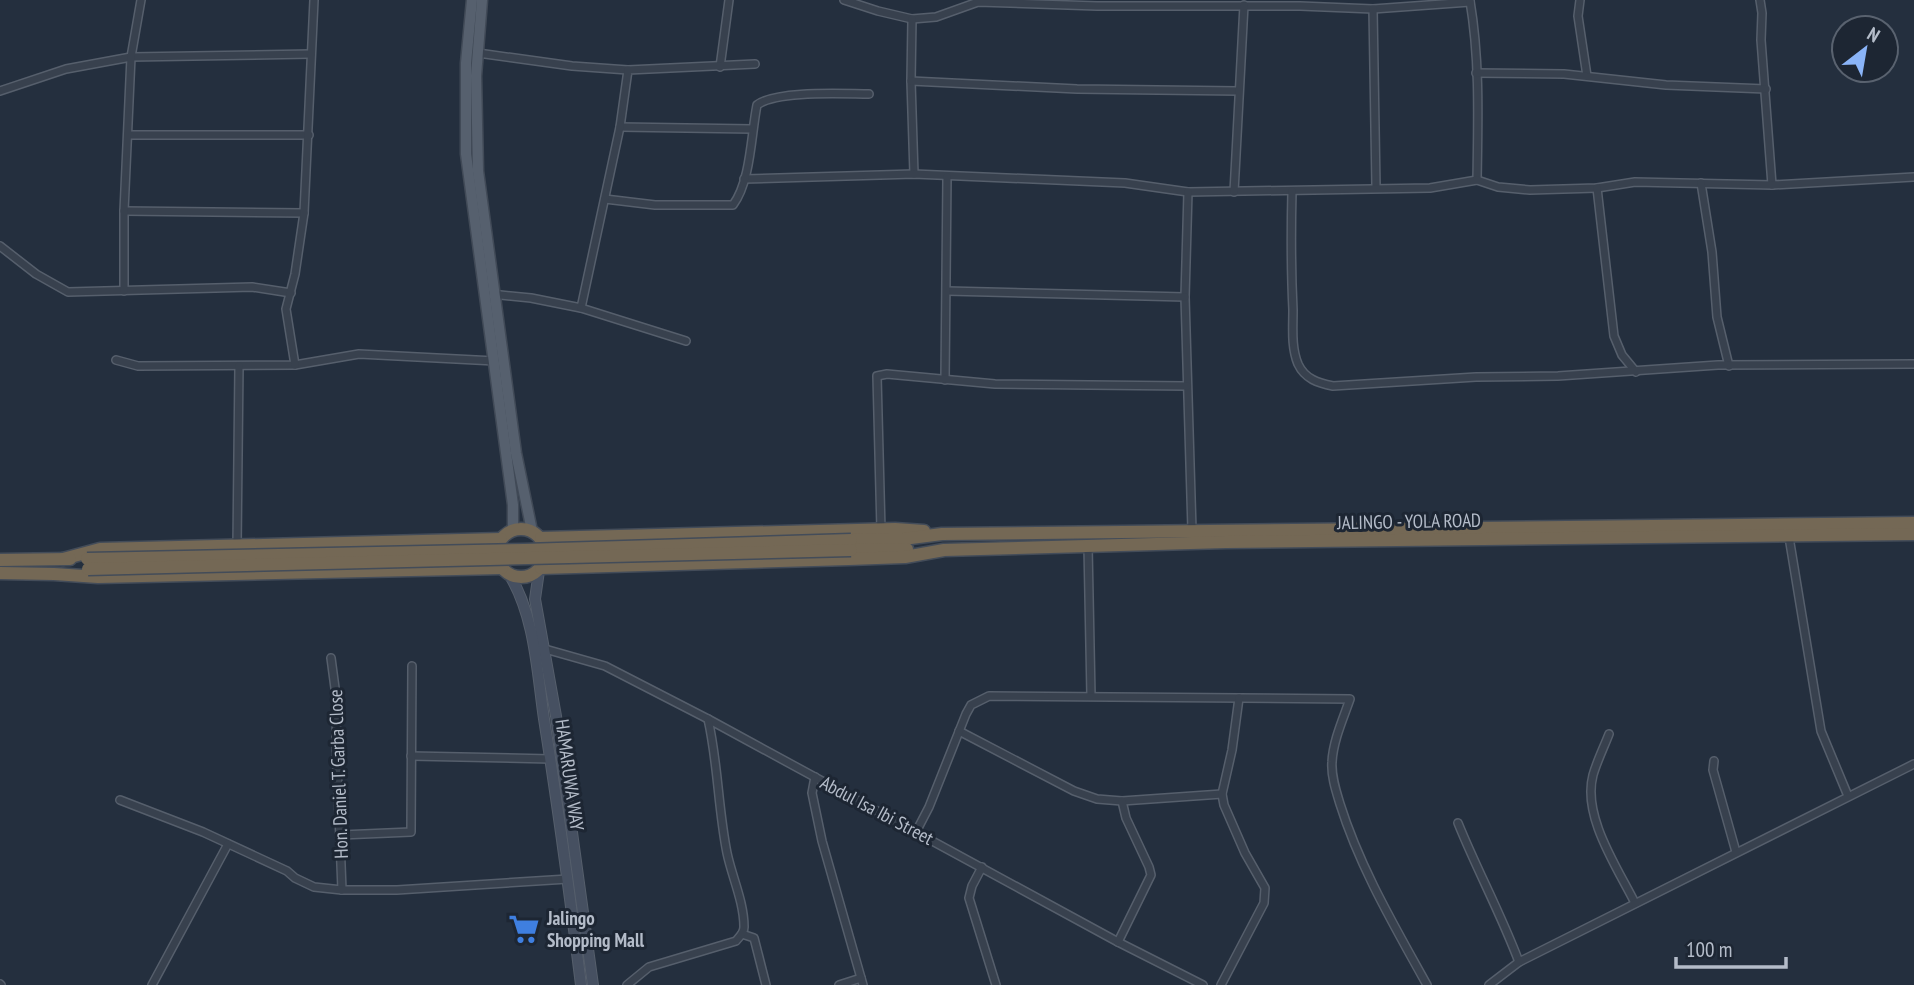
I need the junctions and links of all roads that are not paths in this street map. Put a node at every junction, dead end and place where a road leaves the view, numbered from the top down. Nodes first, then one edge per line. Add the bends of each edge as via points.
1 (141, 0) edge
2 (314, 0) edge
3 (472, 0) edge
4 (482, 0) edge
5 (729, 0) edge
6 (844, 0) edge
7 (1580, 0) edge
8 (1759, 0) edge
9 (1470, 1) edge
10 (1004, 2) edge
11 (1301, 3) edge
12 (1244, 5) junction
13 (1373, 9) junction
14 (912, 19) junction
15 (478, 53) junction
16 (311, 54) junction
17 (131, 57) junction
18 (755, 64) dead end
19 (720, 67) junction
20 (628, 70) junction
21 (1476, 73) junction
22 (1587, 76) junction
23 (911, 81) junction
24 (1766, 89) junction
25 (0, 91) edge
26 (1238, 91) junction
27 (869, 94) dead end
28 (620, 127) junction
29 (752, 129) junction
30 (129, 135) junction
31 (309, 135) junction
32 (914, 174) junction
33 (947, 177) junction
34 (1914, 177) edge
35 (744, 179) junction
36 (1477, 180) junction
37 (1701, 183) junction
38 (1772, 185) junction
39 (1376, 187) junction
40 (1597, 187) junction
41 (1292, 191) junction
42 (1188, 192) junction
43 (1234, 192) junction
44 (605, 199) junction
45 (124, 212) junction
46 (304, 214) junction
47 (0, 246) edge
48 (124, 291) junction
49 (947, 291) junction
50 (290, 293) junction
51 (491, 294) junction
52 (1185, 297) junction
53 (581, 308) junction
54 (686, 341) dead end
55 (116, 360) dead end
56 (495, 361) junction
57 (1914, 363) edge
58 (295, 365) junction
59 (239, 366) junction
60 (1729, 366) junction
61 (1636, 372) junction
62 (946, 380) junction
63 (1188, 386) junction
64 (1914, 523) edge
65 (513, 530) junction
66 (881, 530) junction
67 (1192, 530) junction
68 (942, 534) junction
69 (1914, 534) edge
70 (536, 535) junction
71 (1789, 537) junction
72 (501, 539) junction
73 (851, 545) junction
74 (237, 546) junction
75 (1088, 547) junction
76 (944, 550) junction
77 (63, 558) junction
78 (0, 560) edge
79 (88, 564) junction
80 (540, 569) junction
81 (505, 571) junction
82 (0, 573) edge
83 (64, 574) junction
84 (545, 649) junction
85 (331, 658) dead end
86 (412, 666) dead end
87 (1091, 696) junction
88 (1239, 698) junction
89 (708, 719) junction
90 (958, 731) junction
91 (1609, 734) dead end
92 (411, 756) junction
93 (551, 760) junction
94 (1714, 761) dead end
95 (1914, 764) edge
96 (816, 777) junction
97 (1222, 794) junction
98 (1848, 796) junction
99 (120, 800) dead end
100 (1122, 801) junction
101 (1458, 823) dead end
102 (916, 832) junction
103 (341, 835) junction
104 (228, 844) junction
105 (1736, 852) junction
106 (982, 867) junction
107 (568, 878) junction
108 (342, 890) junction
109 (1635, 903) junction
110 (742, 934) junction
111 (1118, 942) junction
112 (1519, 962) junction
113 (862, 982) edge
114 (152, 985) edge
115 (582, 985) edge
116 (593, 985) edge
117 (627, 985) edge
118 (766, 985) edge
119 (839, 985) edge
120 (996, 985) edge
121 (1203, 985) edge
122 (1222, 985) edge
123 (1427, 985) edge
124 (1489, 985) edge

1 - 17 street
2 - 16 street
3 - 51 main road via 466,63 466,155
4 - 15 main road
5 - 19 street
6 - 14 street
7 - 22 street
8 - 24 street
9 - 13 street
9 - 21 street
10 - 12 street
10 - 14 street via 978,2 936,17
11 - 12 street
11 - 13 street
12 - 26 street
13 - 39 street
14 - 23 street
15 - 20 street
15 - 51 main road via 478,171
16 - 17 street
16 - 31 street
17 - 25 street via 66,69
17 - 30 street
18 - 19 street
19 - 20 street
20 - 28 street
21 - 22 street
21 - 36 street
22 - 24 street
23 - 26 street
23 - 32 street
24 - 38 street
26 - 43 street
27 - 29 street via 764,99 757,105
28 - 29 street
28 - 44 street
29 - 35 street
30 - 31 street
30 - 45 street
31 - 46 street
32 - 33 street
32 - 35 street
33 - 42 street via 1125,183
33 - 49 street
34 - 38 street
35 - 44 street via 733,205 655,205
36 - 39 street via 1430,188
36 - 40 street via 1512,190
37 - 38 street
37 - 40 street via 1635,182
37 - 60 street via 1717,317
39 - 41 street
40 - 61 street via 1614,336
41 - 43 street
41 - 61 street via 1294,347 1305,374 1317,383 1333,386
42 - 43 street
42 - 52 street
44 - 53 street
45 - 46 street
45 - 48 street
46 - 50 street
47 - 48 street via 68,292
48 - 50 street via 252,287
49 - 52 street
49 - 62 street
50 - 58 street via 286,309
51 - 53 street
51 - 56 main road
51 - 70 main road via 516,453
52 - 63 street
53 - 54 street
55 - 59 street via 138,366
56 - 58 street via 359,355
56 - 65 main road
57 - 60 street
58 - 59 street
59 - 74 street
60 - 61 street
62 - 63 street
62 - 66 street via 877,376
63 - 67 street
64 - 67 highway
65 - 70 highway
65 - 72 highway
66 - 68 highway
66 - 70 highway
67 - 68 highway
68 - 73 highway
69 - 71 highway, JALINGO - YOLA ROAD
70 - 80 highway via 546,552
71 - 75 highway, JALINGO - YOLA ROAD
71 - 98 street via 1821,731
72 - 74 highway
72 - 81 highway via 497,554
73 - 76 highway
73 - 79 highway, bridge
74 - 77 highway via 100,549
75 - 76 highway, JALINGO - YOLA ROAD
75 - 87 street
76 - 80 highway, JALINGO - YOLA ROAD via 905,557
77 - 78 highway
77 - 79 highway
79 - 83 highway
80 - 81 highway via 519,577
80 - 84 main road via 535,599
81 - 83 highway via 98,578
81 - 93 main road, HAMARUWA WAY via 523,600
82 - 83 highway
84 - 89 street, Abdul Isa Ibi Street via 605,666
84 - 116 main road
85 - 103 street, Hon. Daniel T. Garba Close
86 - 92 street
87 - 88 street
87 - 90 street via 989,696 971,705
88 - 97 street
88 - 123 street via 1350,699 1331,762 1335,787 1347,826 1386,911
89 - 96 street, Abdul Isa Ibi Street
89 - 110 street
90 - 100 street via 1074,791
90 - 102 street
91 - 109 street via 1592,777 1591,805
92 - 93 street
92 - 103 street via 411,832
93 - 107 main road, HAMARUWA WAY
94 - 105 street
95 - 98 street
96 - 102 street, Abdul Isa Ibi Street
96 - 113 street via 812,793 822,841
97 - 100 street
97 - 122 street via 1245,853 1265,888 1264,903
98 - 105 street
99 - 104 street
100 - 111 street via 1150,875
101 - 112 street
102 - 106 street, Abdul Isa Ibi Street
103 - 108 street, Hon. Daniel T. Garba Close
104 - 108 street via 314,887
104 - 114 street
105 - 109 street
106 - 111 street, Abdul Isa Ibi Street
106 - 120 street via 969,898
107 - 108 street
107 - 115 main road, HAMARUWA WAY
109 - 112 street
110 - 117 street via 736,940 649,967
110 - 118 street via 754,938
111 - 121 street, Abdul Isa Ibi Street
112 - 124 street
113 - 119 street

